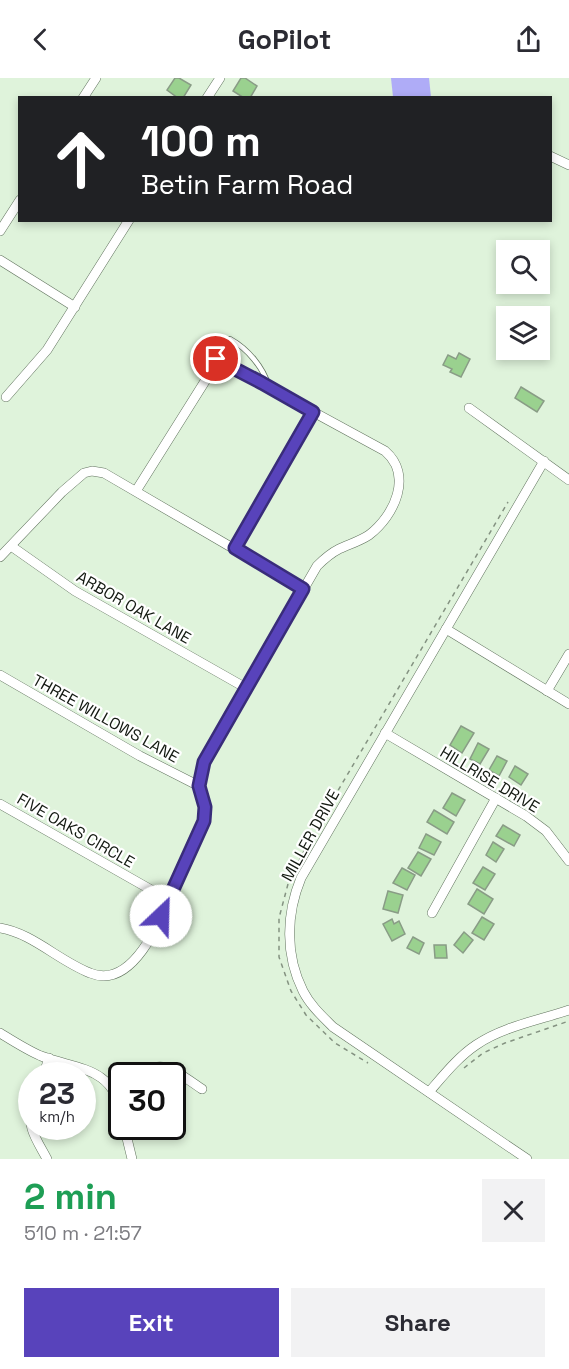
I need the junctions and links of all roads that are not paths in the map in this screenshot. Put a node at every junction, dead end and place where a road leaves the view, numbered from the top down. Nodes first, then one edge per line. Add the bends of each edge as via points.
1 (96, 78) edge
2 (220, 78) edge
3 (84, 96) edge
4 (208, 96) edge
5 (552, 157) edge
6 (569, 165) edge
7 (18, 203) edge
8 (128, 222) edge
9 (0, 231) edge
10 (0, 260) edge
11 (75, 307) junction
12 (216, 359) junction
13 (269, 387) junction
14 (6, 397) dead end
15 (469, 408) dead end
16 (313, 412) junction
17 (543, 461) junction
18 (569, 480) edge
19 (136, 491) junction
20 (11, 546) junction
21 (235, 548) junction
22 (0, 557) edge
23 (303, 589) junction
24 (446, 629) junction
25 (569, 654) edge
26 (0, 675) edge
27 (246, 688) junction
28 (547, 691) junction
29 (569, 704) edge
30 (385, 733) junction
31 (199, 786) junction
32 (495, 798) junction
33 (0, 804) edge
34 (569, 861) edge
35 (169, 900) junction
36 (432, 913) dead end
37 (0, 928) edge
38 (569, 1010) edge
39 (0, 1033) edge
40 (49, 1058) junction
41 (48, 1062) edge
42 (186, 1078) edge
43 (106, 1083) joint
44 (108, 1085) edge
45 (202, 1089) dead end
46 (429, 1092) junction
47 (35, 1140) edge
48 (127, 1140) edge
49 (47, 1159) edge
50 (132, 1159) edge
51 (527, 1159) edge

1 - 3 street
2 - 4 street
5 - 6 street
7 - 9 street
8 - 11 street
10 - 11 street
11 - 14 street via 47,350
12 - 13 street
12 - 13 lane via 230,339 238,343 264,371
12 - 19 street
13 - 16 street
15 - 17 street
16 - 21 street
16 - 23 street via 385,451 397,465 401,483 397,497 376,528 362,540 328,556
17 - 18 street
17 - 24 street, MILLER DRIVE
19 - 20 street via 104,472 84,473
19 - 21 street
20 - 22 street
20 - 27 street, ARBOR OAK LANE via 75,591
21 - 23 street
23 - 27 street
24 - 28 street
24 - 30 street, MILLER DRIVE
25 - 28 street
26 - 31 street, THREE WILLOWS LANE
27 - 31 street via 204,762
28 - 29 street
30 - 32 street, HILLRISE DRIVE
30 - 46 street, MILLER DRIVE via 301,878 290,914 289,940 303,992 317,1010 348,1038
31 - 35 street via 204,821
32 - 34 street, HILLRISE DRIVE via 546,831
32 - 36 street
33 - 35 street, FIVE OAKS CIRCLE
35 - 37 street via 154,933 137,957 103,977
38 - 46 street via 476,1044
39 - 40 street
40 - 41 street
40 - 43 street via 85,1068
42 - 45 street
43 - 44 street
46 - 51 street, MILLER DRIVE
47 - 49 street
48 - 50 street

